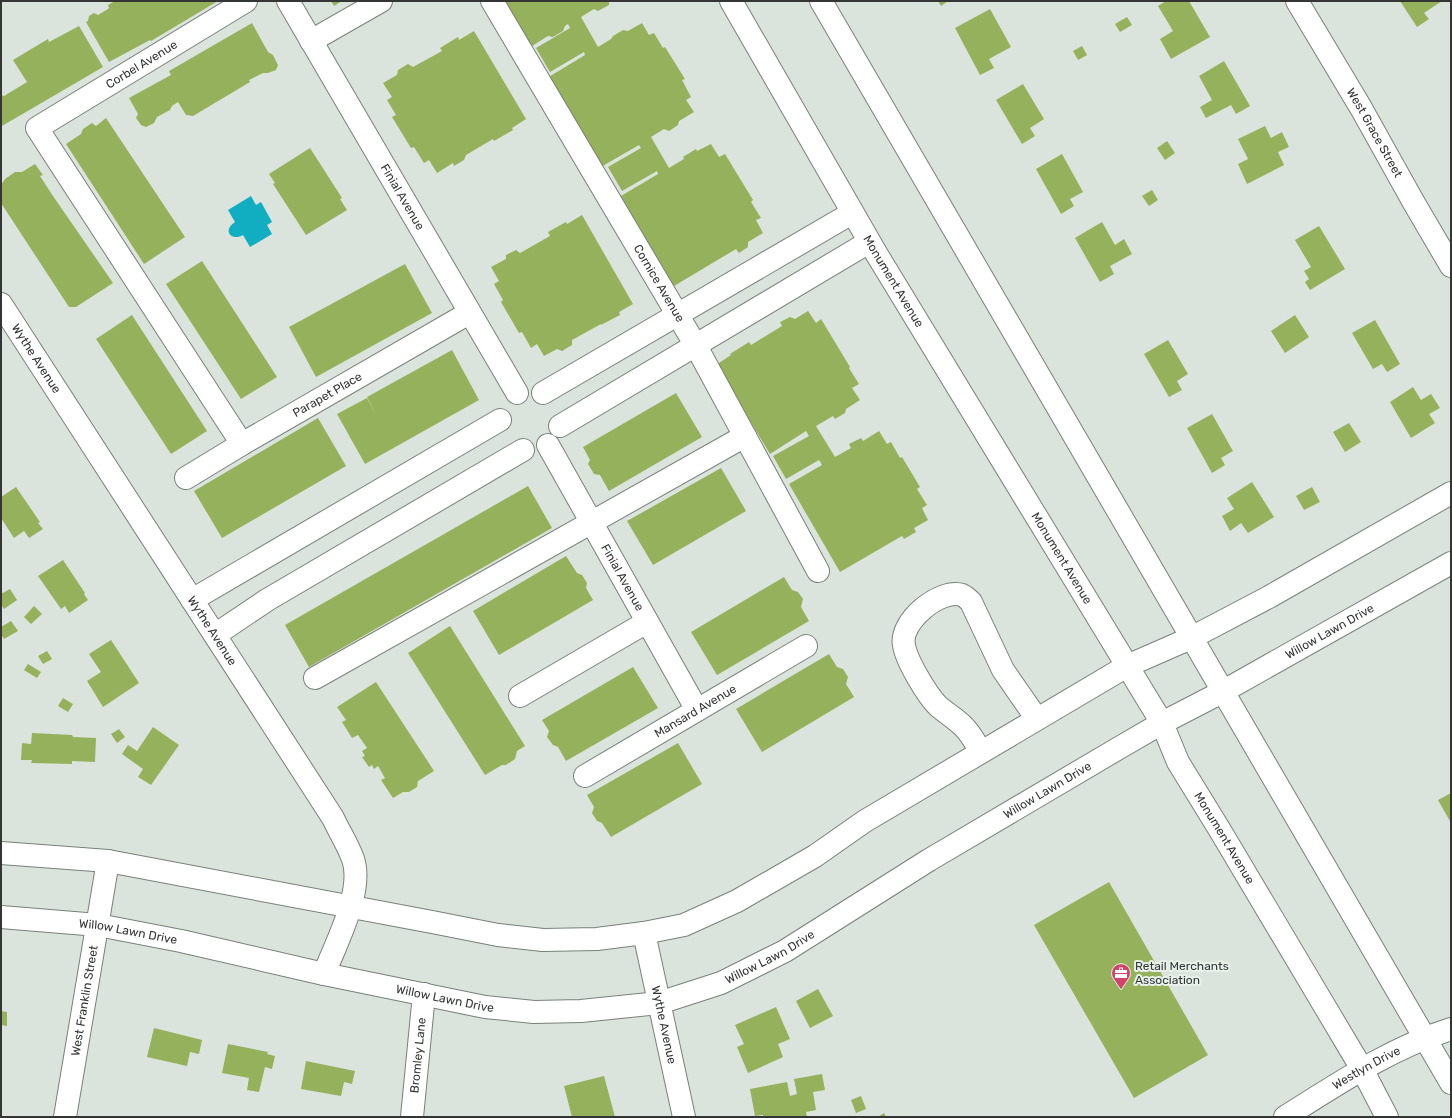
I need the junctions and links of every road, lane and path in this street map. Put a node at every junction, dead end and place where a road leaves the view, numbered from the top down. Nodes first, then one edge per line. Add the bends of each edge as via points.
1 (246, 1) edge
2 (288, 1) edge
3 (381, 1) edge
4 (492, 1) edge
5 (732, 1) edge
6 (821, 1) edge
7 (1297, 1) edge
8 (311, 41) junction
9 (852, 213) junction
10 (869, 242) junction
11 (1451, 266) edge
12 (1, 304) edge
13 (469, 313) junction
14 (678, 315) junction
15 (696, 346) junction
16 (517, 393) junction
17 (543, 393) junction
18 (500, 420) junction
19 (560, 426) junction
20 (745, 436) junction
21 (242, 444) junction
22 (548, 446) junction
23 (523, 450) junction
24 (186, 478) dead end
25 (1451, 493) edge
26 (591, 522) junction
27 (1451, 563) edge
28 (818, 571) dead end
29 (192, 600) junction
30 (647, 622) junction
31 (215, 635) junction
32 (1191, 638) junction
33 (806, 646) dead end
34 (1127, 666) junction
35 (315, 678) dead end
36 (1222, 692) junction
37 (520, 696) dead end
38 (697, 710) junction
39 (1037, 719) junction
40 (1162, 723) junction
41 (981, 752) junction
42 (585, 776) dead end
43 (1, 853) edge
44 (108, 861) junction
45 (351, 907) junction
46 (1, 917) edge
47 (98, 925) junction
48 (644, 933) junction
49 (324, 974) junction
50 (424, 994) junction
51 (660, 1003) junction
52 (1451, 1029) edge
53 (1425, 1037) junction
54 (1362, 1069) junction
55 (1451, 1083) edge
56 (65, 1117) edge
57 (412, 1117) edge
58 (684, 1117) edge
59 (1286, 1117) edge
60 (1387, 1117) edge

1 - 21 street, Corbel Avenue via 37,128
2 - 8 street, Finial Avenue
3 - 8 street
4 - 14 street, Cornice Avenue
5 - 9 street, Monument Avenue
6 - 32 street
7 - 11 street, West Grace Street
8 - 13 street, Finial Avenue
9 - 10 street, Monument Avenue
9 - 14 street
10 - 15 street
10 - 34 street, Monument Avenue
12 - 29 street, Wythe Avenue
13 - 16 street, Finial Avenue
13 - 21 street, Parapet Place
14 - 15 street, Cornice Avenue
14 - 17 street
15 - 19 street
15 - 20 street, Cornice Avenue
16 - 17 street via 525,390
16 - 18 street via 504,404
17 - 19 street via 552,399 557,407
18 - 23 street via 501,430 506,439 513,446
18 - 29 street
19 - 22 street
20 - 26 street
20 - 28 street, Cornice Avenue
21 - 24 street, Parapet Place
22 - 23 street
22 - 26 street, Finial Avenue
23 - 31 street via 267,600
25 - 32 street via 1269,597
26 - 30 street, Finial Avenue
26 - 35 street
27 - 36 street, Willow Lawn Drive
29 - 31 street, Wythe Avenue
30 - 37 street
30 - 38 street, Finial Avenue
31 - 45 street, Wythe Avenue via 333,818 353,859 356,877
32 - 34 street
32 - 36 street
33 - 38 street, Mansard Avenue
34 - 39 street
34 - 40 street, Monument Avenue
36 - 40 street, Willow Lawn Drive
36 - 53 street
38 - 42 street, Mansard Avenue
39 - 41 street
39 - 41 street via 1003,670 972,602 966,597 954,594 932,601 916,615 905,631 905,652 931,698 964,727
40 - 51 street, Willow Lawn Drive via 929,860 785,951 721,983
40 - 54 street, Monument Avenue via 1178,762
41 - 48 street via 865,821 815,856 737,901 684,925
43 - 44 street
44 - 45 street
44 - 47 street, West Franklin Street
45 - 48 street via 498,935 543,940 597,939
45 - 49 street, Wythe Avenue
46 - 47 street, Willow Lawn Drive
47 - 49 street, Willow Lawn Drive via 182,941
47 - 56 street, West Franklin Street
48 - 51 street, Wythe Avenue
49 - 50 street, Willow Lawn Drive
50 - 51 street, Willow Lawn Drive via 485,1007 534,1012 581,1012
50 - 57 street, Bromley Lane
51 - 58 street, Wythe Avenue
52 - 53 street, Westlyn Drive
53 - 54 street, Westlyn Drive
53 - 55 street
54 - 59 street, Westlyn Drive
54 - 60 street, Monument Avenue

